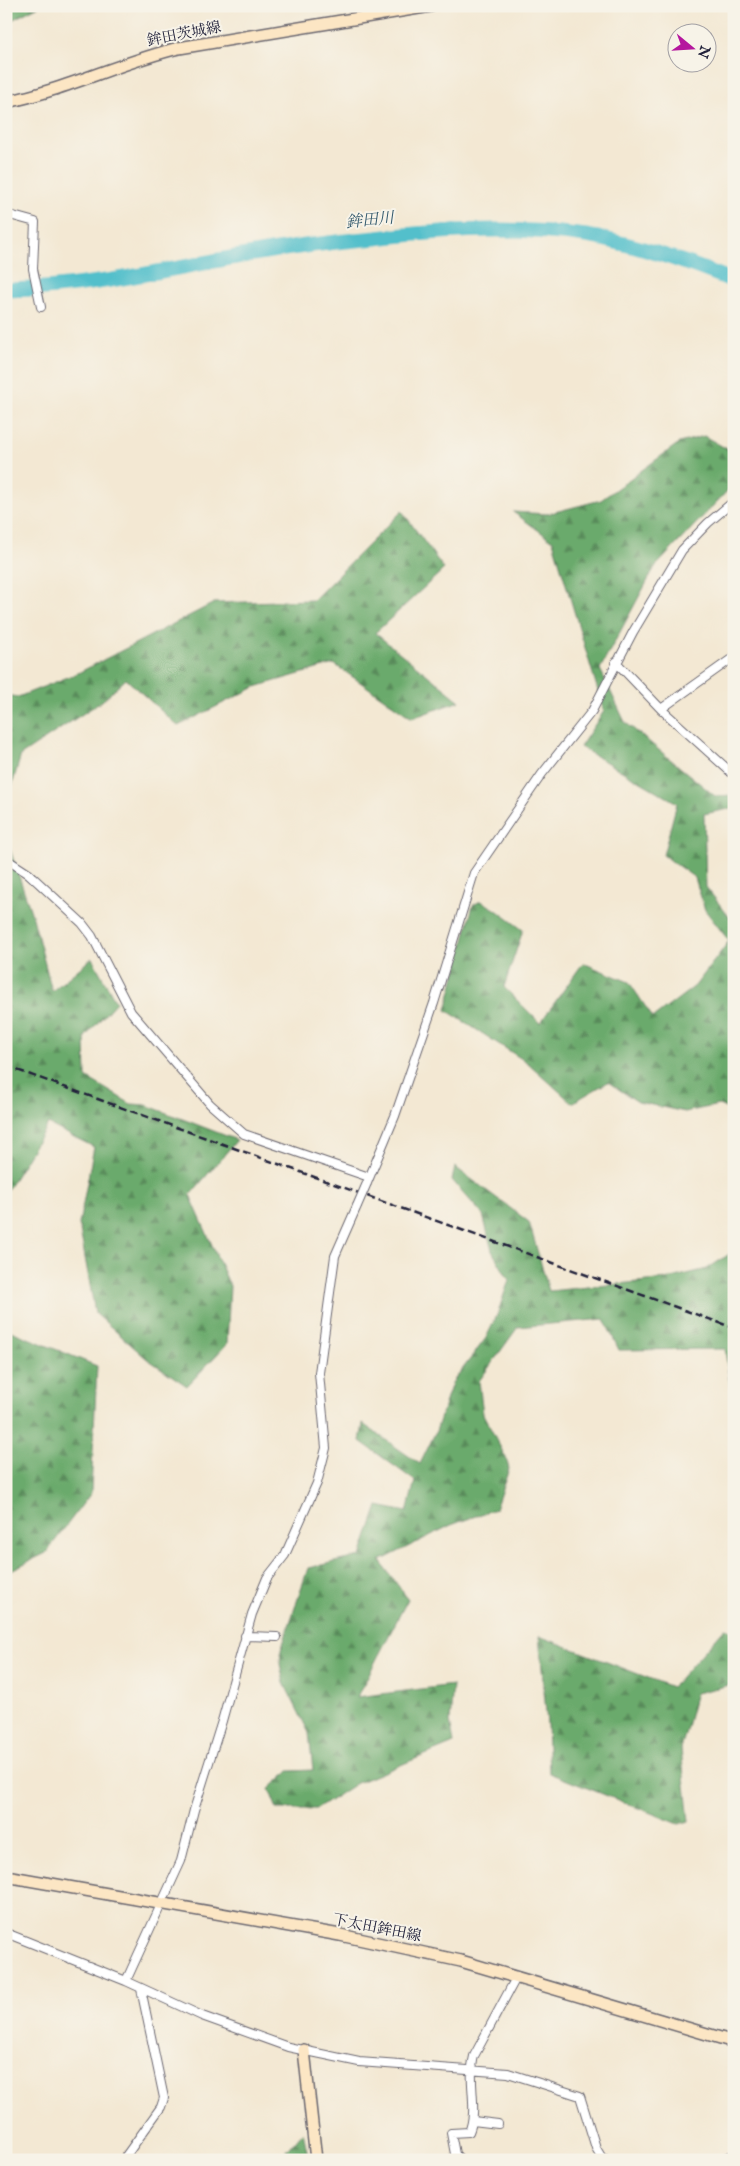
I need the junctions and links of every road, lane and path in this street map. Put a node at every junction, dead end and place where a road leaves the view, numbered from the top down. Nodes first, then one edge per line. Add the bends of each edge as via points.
1 (431, 6) edge
2 (6, 102) edge
3 (6, 214) edge
4 (41, 307) dead end
5 (734, 501) edge
6 (734, 657) edge
7 (616, 662) junction
8 (661, 710) junction
9 (734, 775) edge
10 (6, 859) edge
11 (368, 1180) junction
12 (245, 1636) junction
13 (277, 1637) dead end
14 (6, 1876) edge
15 (160, 1904) junction
16 (6, 1933) edge
17 (517, 1976) junction
18 (126, 1981) junction
19 (141, 1989) junction
20 (734, 2042) edge
21 (304, 2050) junction
22 (470, 2070) junction
23 (474, 2121) junction
24 (498, 2124) dead end
25 (734, 2155) edge
26 (123, 2160) edge
27 (316, 2160) edge
28 (461, 2160) edge
29 (608, 2160) edge
30 (719, 2160) edge

1 - 2 main road, 鉾田茨城線 via 151,55 52,91
3 - 4 street via 35,222 33,269
5 - 7 street via 708,522 682,550
6 - 8 street
7 - 8 street
7 - 11 street via 592,711 542,774 474,873 434,1003
8 - 9 street
10 - 11 street via 29,874 82,923 131,1012 210,1104 244,1134
11 - 12 street, bridge via 335,1256 319,1373 326,1448 317,1483 284,1555 267,1578
12 - 13 street
12 - 15 street via 181,1861
14 - 15 main road, 下太田鉾田線
15 - 17 main road, 下太田鉾田線 via 393,1946
15 - 18 street
16 - 18 street
17 - 20 main road, 下太田鉾田線
17 - 22 street via 474,2056
18 - 19 street
19 - 21 street via 249,2034
19 - 26 street via 164,2098
21 - 22 street via 359,2062
21 - 27 main road
22 - 23 street
22 - 29 street via 508,2073 580,2096 596,2148 602,2158
23 - 24 street
23 - 28 street via 469,2132 451,2133 455,2154
25 - 30 street

